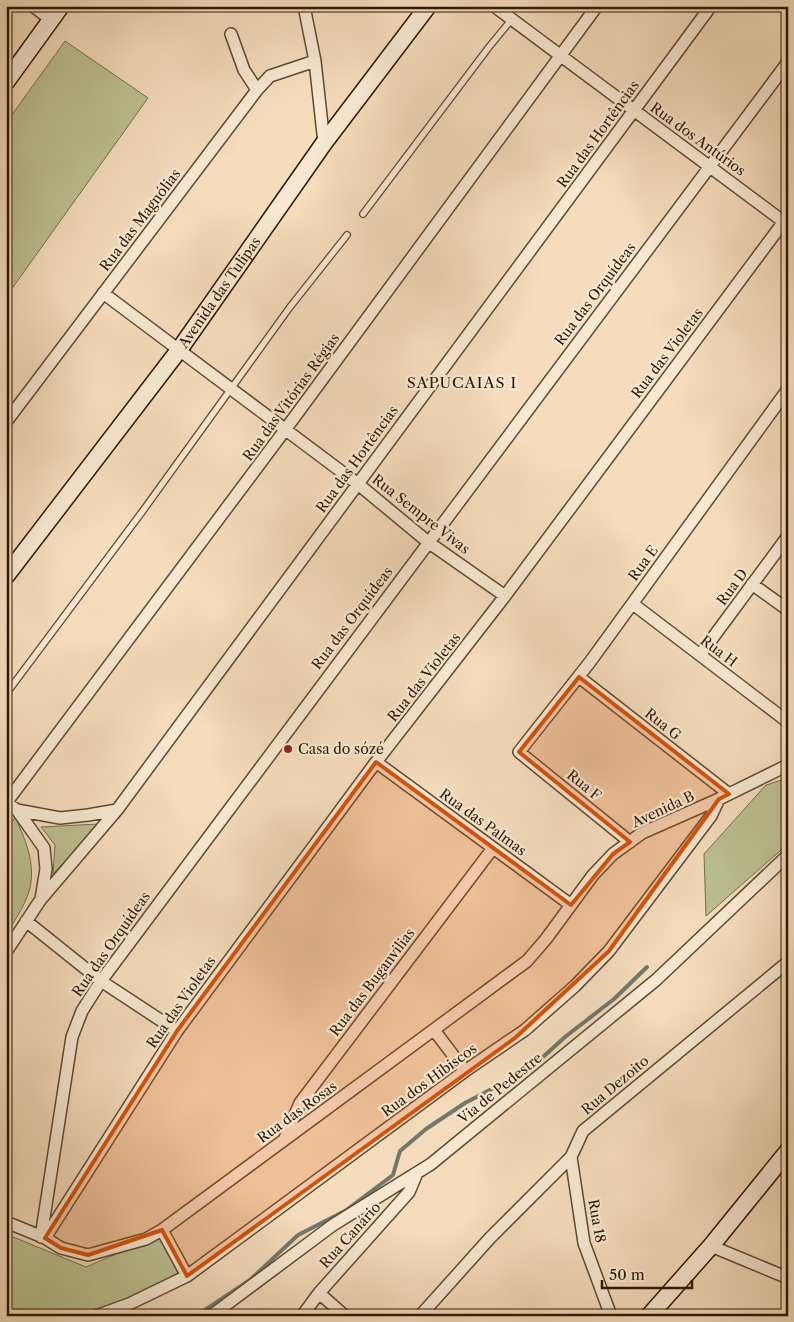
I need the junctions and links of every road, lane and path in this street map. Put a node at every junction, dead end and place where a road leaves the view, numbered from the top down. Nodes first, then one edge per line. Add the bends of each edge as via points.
1 (33, 6) edge
2 (61, 6) edge
3 (304, 6) edge
4 (428, 6) edge
5 (494, 6) edge
6 (597, 6) edge
7 (711, 6) edge
8 (51, 20) junction
9 (512, 20) junction
10 (231, 34) dead end
11 (561, 56) junction
12 (315, 61) junction
13 (788, 62) edge
14 (6, 82) edge
15 (257, 90) junction
16 (633, 111) junction
17 (324, 143) junction
18 (709, 166) junction
19 (363, 214) dead end
20 (786, 221) edge
21 (346, 235) dead end
22 (103, 294) junction
23 (180, 350) junction
24 (231, 390) junction
25 (786, 396) edge
26 (6, 422) edge
27 (285, 430) junction
28 (358, 484) junction
29 (788, 536) edge
30 (428, 542) junction
31 (6, 576) edge
32 (752, 584) junction
33 (505, 596) junction
34 (633, 604) junction
35 (788, 610) edge
36 (700, 655) junction
37 (579, 677) junction
38 (6, 694) edge
39 (788, 722) edge
40 (519, 752) joint
41 (376, 762) junction
42 (788, 765) edge
43 (724, 797) junction
44 (6, 804) edge
45 (17, 810) junction
46 (117, 810) junction
47 (630, 842) junction
48 (493, 848) junction
49 (788, 855) edge
50 (41, 899) junction
51 (571, 905) junction
52 (26, 921) junction
53 (6, 952) edge
54 (788, 962) edge
55 (101, 981) junction
56 (434, 1030) junction
57 (177, 1031) junction
58 (465, 1071) junction
59 (285, 1140) junction
60 (788, 1151) edge
61 (571, 1156) junction
62 (417, 1173) junction
63 (6, 1222) edge
64 (162, 1230) junction
65 (43, 1238) junction
66 (711, 1246) junction
67 (187, 1276) junction
68 (788, 1278) edge
69 (319, 1292) junction
70 (96, 1316) edge
71 (210, 1316) edge
72 (302, 1316) edge
73 (346, 1316) edge
74 (420, 1316) edge
75 (611, 1316) edge
76 (649, 1316) edge

1 - 8 street
2 - 8 street
3 - 12 street
4 - 17 street, Avenida das Tulipas
5 - 9 street, Rua dos Antúrios
6 - 11 street, Rua das Vitórias Régias
7 - 16 street, Rua das Hortências
8 - 14 street
9 - 11 street, Rua dos Antúrios
9 - 19 lane via 488,47
10 - 15 street via 244,70
11 - 16 street, Rua dos Antúrios
11 - 27 street, Rua das Vitórias Régias
12 - 15 street, Rua das Magnólias via 270,76
12 - 17 street
13 - 18 street, Rua das Orquídeas
15 - 22 street, Rua das Magnólias
16 - 18 street, Rua dos Antúrios
16 - 28 street, Rua das Hortências
17 - 23 street, Avenida das Tulipas
18 - 20 street, Rua dos Antúrios
18 - 30 street, Rua das Orquídeas
20 - 33 street, Rua das Violetas
21 - 24 lane
22 - 23 street, Rua Sempre Vivas
22 - 26 street, Rua das Magnólias
23 - 24 street, Rua Sempre Vivas
23 - 31 street, Avenida das Tulipas
24 - 27 street, Rua Sempre Vivas
24 - 38 lane
25 - 34 street, Rua E
27 - 28 street, Rua Sempre Vivas
27 - 44 street, Rua das Vitórias Régias
28 - 30 street, Rua Sempre Vivas
28 - 46 street, Rua das Hortências
29 - 32 street, Rua D
30 - 33 street, Rua Sempre Vivas
30 - 55 street, Rua das Orquídeas
32 - 35 street
32 - 36 street, Rua D
33 - 41 street, Rua das Violetas
34 - 36 street, Rua H
34 - 37 street, Rua E
36 - 39 street, Rua H
37 - 40 street, Rua E
37 - 43 street, Rua G
40 - 47 street, Rua F
41 - 48 street, Rua das Palmas
41 - 57 street, Rua das Violetas
42 - 43 street, Avenida B
43 - 47 street, Avenida B via 642,833
43 - 58 street, Rua dos Hibiscos via 609,951 525,1030
44 - 45 street
45 - 46 street via 60,818
45 - 50 street via 44,848 46,869
46 - 50 street, Rua das Hortências
47 - 51 street, Avenida B via 593,875
48 - 51 street, Rua das Palmas
48 - 59 street, Rua das Buganvilias via 300,1103
49 - 62 street, Via de Pedestre via 656,980
50 - 52 street
51 - 56 street, Rua das Rosas via 527,961
52 - 53 street
52 - 55 street
54 - 61 street, Rua Dezoito via 584,1131
55 - 57 street
55 - 65 street, Rua das Orquídeas via 82,1011 72,1037
56 - 58 street
56 - 59 street, Rua das Rosas
57 - 65 street, Rua das Violetas
58 - 67 street, Rua dos Hibiscos
59 - 64 street, Rua das Rosas
60 - 66 street
61 - 74 street, Rua Dezoito via 490,1238
61 - 75 street, Rua 18 via 584,1243
62 - 69 street, Rua Canário via 409,1192
62 - 71 street, Via de Pedestre via 333,1225
63 - 65 street, Rua das Rosas
64 - 65 street, Rua das Rosas via 146,1239 88,1255 61,1248
64 - 67 street
66 - 68 street
66 - 76 street
67 - 70 street, Rua dos Hibiscos
69 - 72 street, Rua Canário
69 - 73 street

